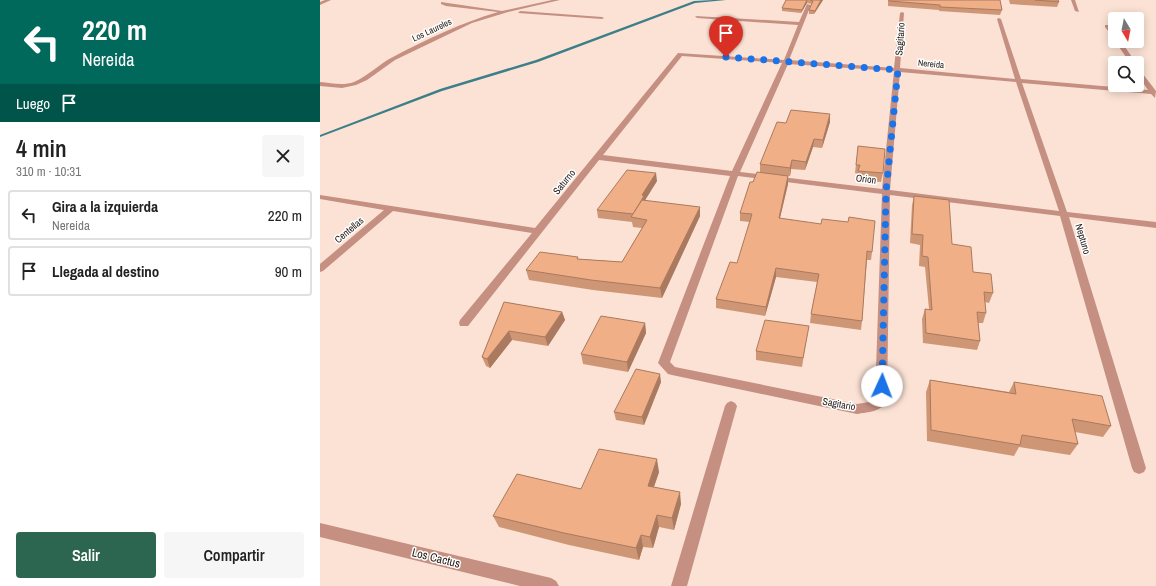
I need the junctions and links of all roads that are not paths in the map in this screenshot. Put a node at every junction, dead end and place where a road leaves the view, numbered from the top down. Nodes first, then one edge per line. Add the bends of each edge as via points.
1 (329, 0) edge
2 (558, 0) edge
3 (1073, 0) edge
4 (446, 1) edge
5 (320, 4) edge
6 (809, 5) edge
7 (507, 11) junction
8 (1078, 11) dead end
9 (902, 13) dead end
10 (697, 17) dead end
11 (602, 18) dead end
12 (999, 19) dead end
13 (801, 24) junction
14 (680, 54) joint
15 (786, 61) junction
16 (898, 70) junction
17 (1018, 80) junction
18 (1144, 80) edge
19 (320, 84) edge
20 (1155, 95) edge
21 (597, 157) junction
22 (735, 174) junction
23 (886, 192) junction
24 (320, 197) edge
25 (392, 208) junction
26 (1064, 214) junction
27 (1156, 225) edge
28 (538, 231) junction
29 (320, 269) edge
30 (464, 323) dead end
31 (731, 406) dead end
32 (1139, 468) dead end
33 (320, 530) edge
34 (551, 586) edge
35 (679, 586) edge

1 - 5 street
2 - 7 street, Los Laureles
3 - 8 street
4 - 7 street via 444,4 453,6
6 - 13 street
7 - 11 street
7 - 19 street, Los Laureles via 470,22 423,44 392,59 360,82 342,86
9 - 16 street, Sagitario
10 - 13 street
12 - 17 street, Neptuno
13 - 15 street
14 - 15 street, Nereida
14 - 21 street, Saturno
15 - 16 street, Nereida
15 - 22 street
16 - 17 street, Nereida
16 - 23 street, Sagitario
17 - 20 street, Nereida
17 - 26 street, Neptuno
18 - 20 street
21 - 22 street, Orion
21 - 28 street, Saturno
22 - 23 street, Orion
22 - 23 street, Sagitario via 664,363 672,371 857,409 872,407 881,401
23 - 26 street, Orion
24 - 25 street
25 - 28 street
25 - 29 street, Centellas
26 - 27 street, Orion
26 - 32 street, Neptuno
28 - 30 street, Saturno
31 - 35 street
33 - 34 street, Los Cactus

